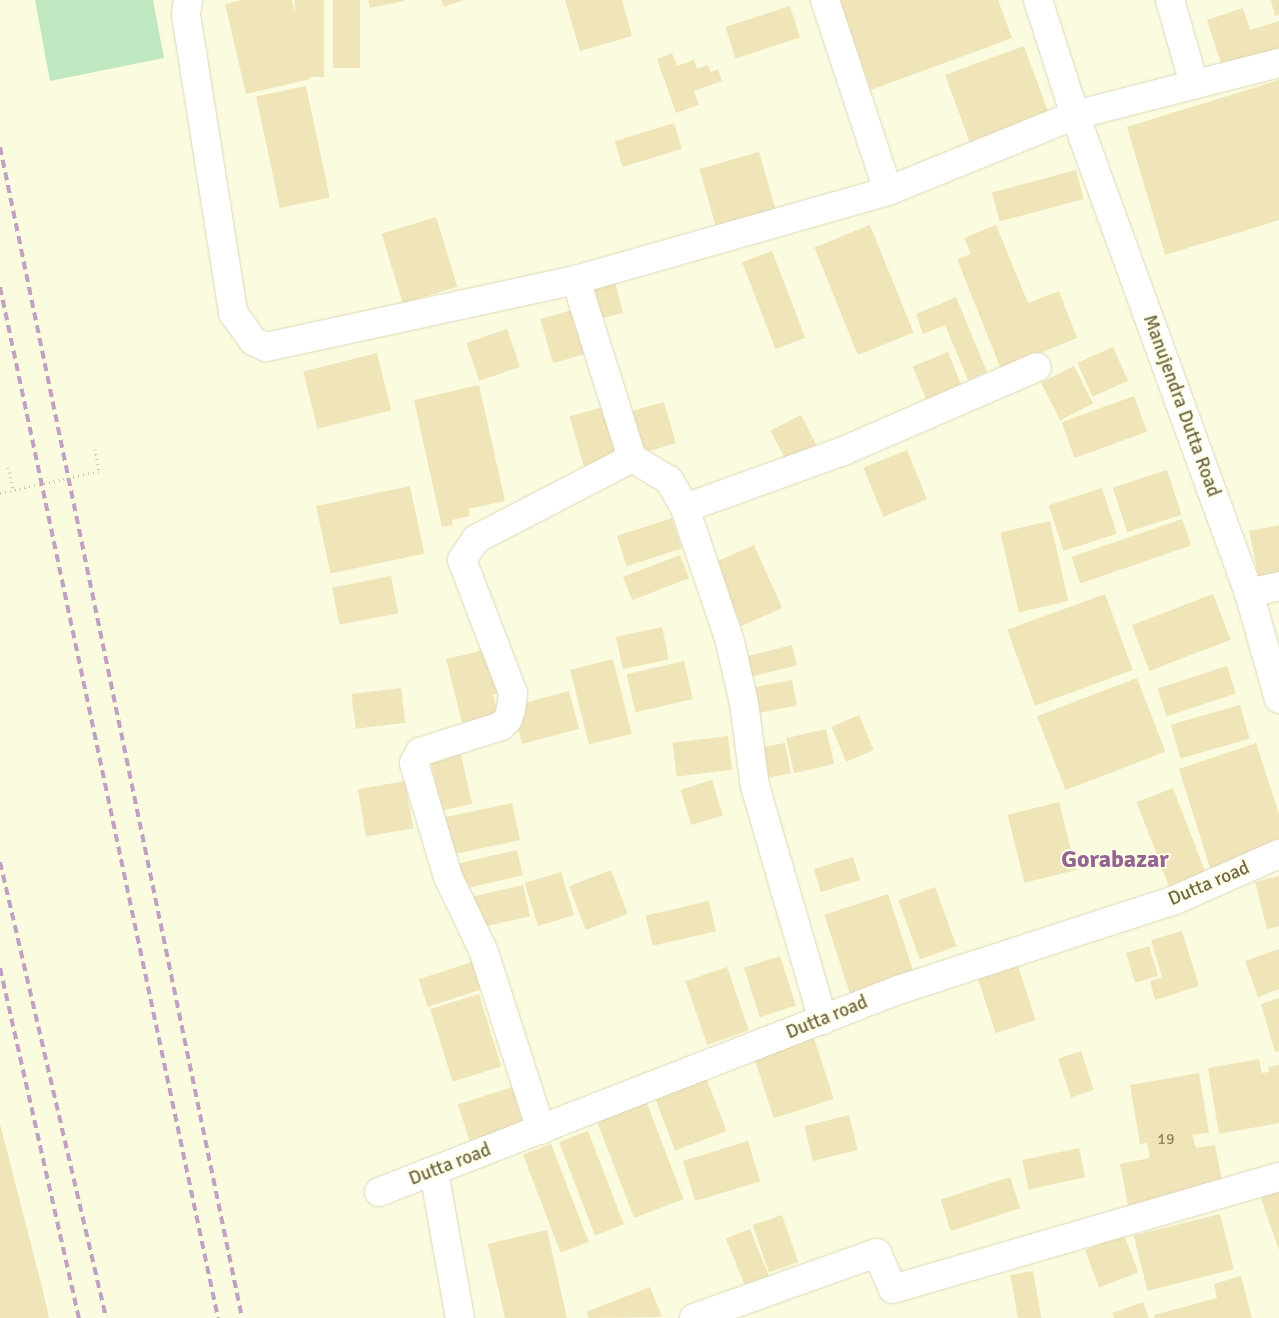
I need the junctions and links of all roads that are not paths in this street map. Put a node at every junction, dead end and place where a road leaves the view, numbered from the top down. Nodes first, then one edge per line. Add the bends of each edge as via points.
1 (188, 0) edge
2 (825, 0) edge
3 (1038, 0) edge
4 (1170, 0) edge
5 (1279, 63) edge
6 (1194, 84) junction
7 (1075, 115) junction
8 (888, 191) junction
9 (576, 280) junction
10 (1037, 367) dead end
11 (632, 458) junction
12 (685, 508) junction
13 (1279, 586) edge
14 (1249, 593) junction
15 (1279, 699) edge
16 (1279, 854) edge
17 (823, 1020) junction
18 (541, 1130) junction
19 (434, 1172) junction
20 (1279, 1177) edge
21 (379, 1192) dead end
22 (460, 1318) edge
23 (694, 1318) edge

1 - 9 street via 186,15 233,313 253,341 266,347 307,340
2 - 8 street
3 - 7 street, Manujendra Dutta Road
4 - 6 street
5 - 6 street
6 - 7 street
7 - 8 street
7 - 14 street, Manujendra Dutta Road
8 - 9 street
9 - 11 street
10 - 12 street via 843,451
11 - 12 street via 669,480
11 - 18 street via 476,539 462,560 513,693 511,710 501,726 420,752 414,763 448,877 484,952
12 - 17 street via 730,642 744,703 755,786
13 - 14 street
14 - 15 street, Manujendra Dutta Road
16 - 17 street, Dutta road via 1175,900 898,990
17 - 18 street, Dutta road
18 - 19 street, Dutta road
19 - 21 street, Dutta road
19 - 22 street
20 - 23 street via 893,1289 877,1253

